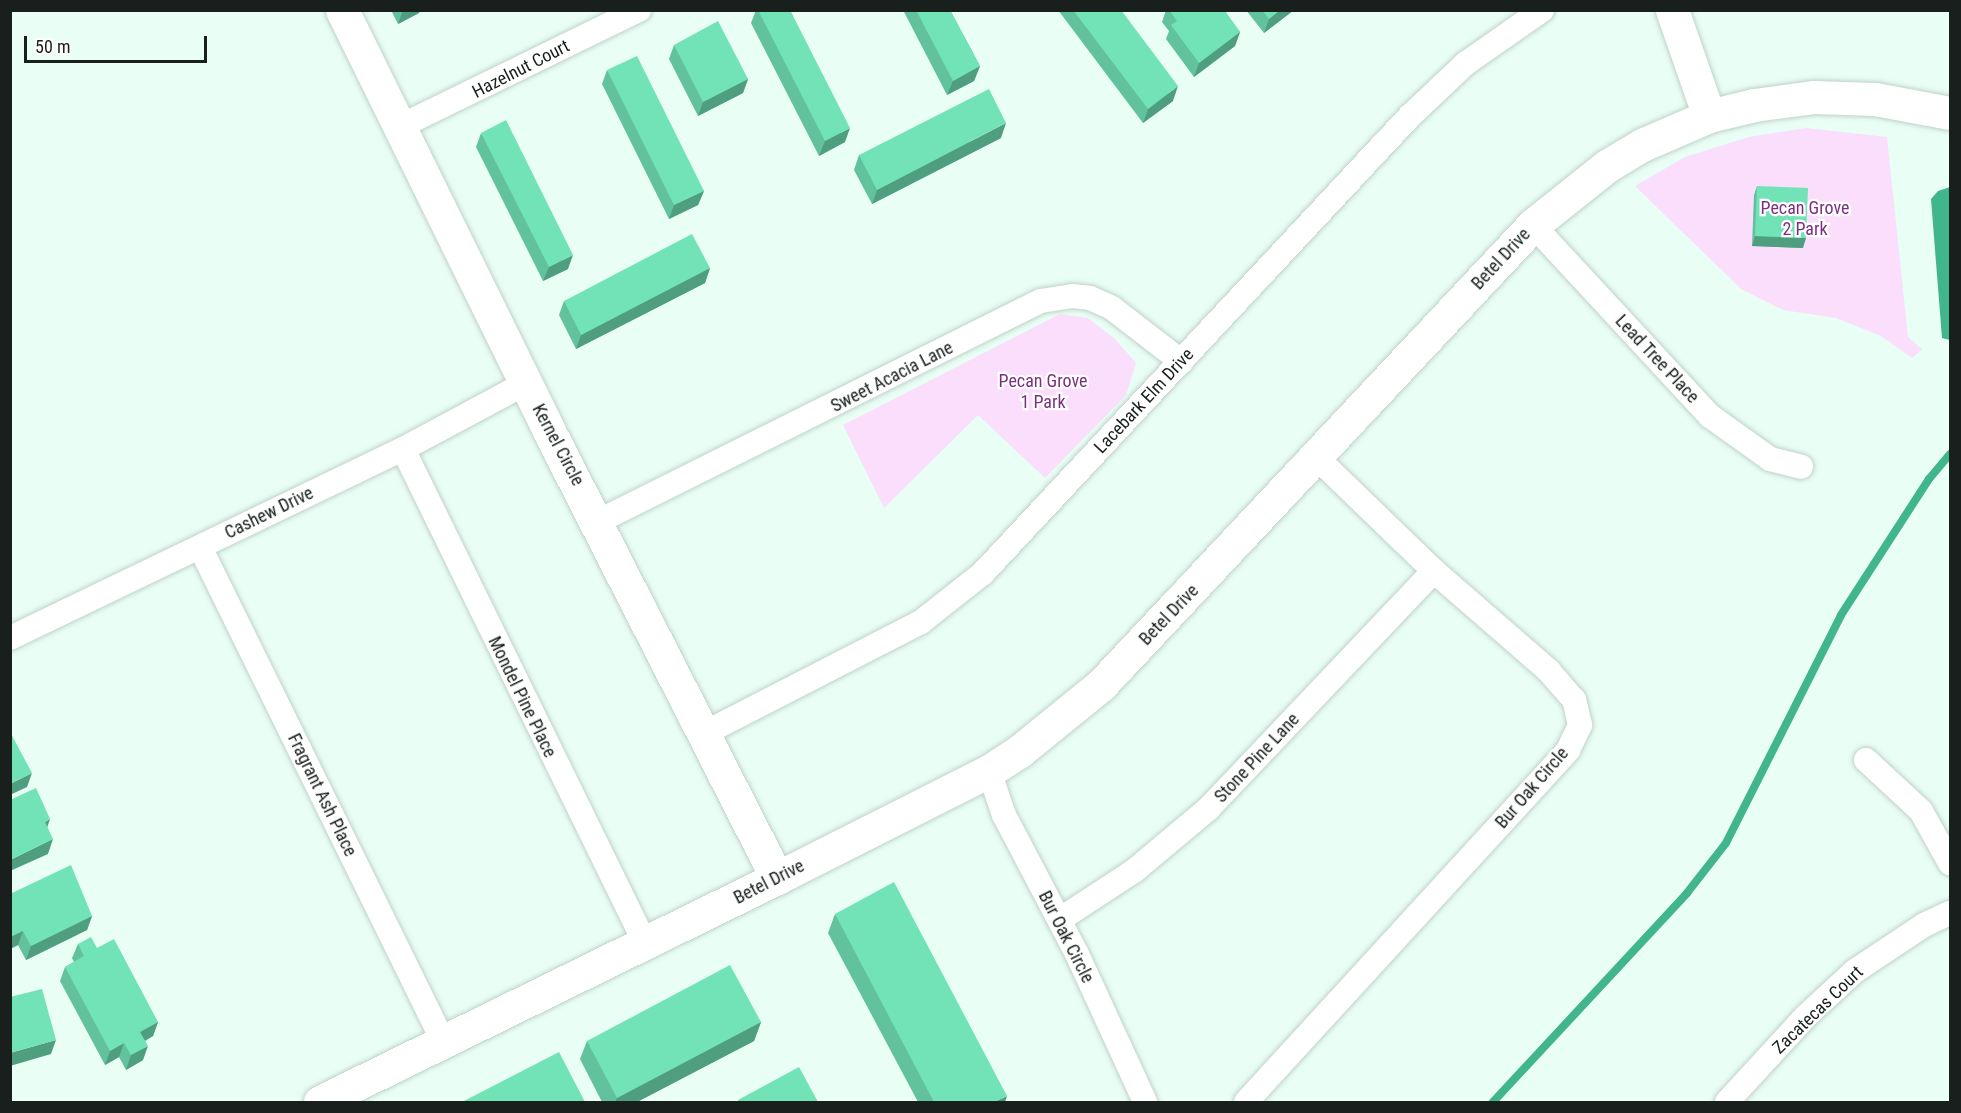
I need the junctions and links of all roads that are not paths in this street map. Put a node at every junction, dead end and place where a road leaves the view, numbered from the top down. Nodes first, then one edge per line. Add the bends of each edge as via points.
1 (342, 10) edge
2 (639, 10) edge
3 (1542, 10) edge
4 (1672, 10) edge
5 (1950, 113) edge
6 (1710, 116) junction
7 (401, 126) junction
8 (1533, 225) junction
9 (1182, 362) junction
10 (526, 383) junction
11 (402, 449) junction
12 (1316, 457) junction
13 (1801, 466) dead end
14 (597, 522) junction
15 (200, 547) junction
16 (1434, 571) junction
17 (10, 638) edge
18 (703, 734) junction
19 (1866, 760) dead end
20 (989, 771) junction
21 (1950, 863) edge
22 (777, 878) junction
23 (1950, 913) edge
24 (1059, 920) junction
25 (645, 944) junction
26 (444, 1043) junction
27 (320, 1102) edge
28 (1145, 1102) edge
29 (1246, 1102) edge
30 (1727, 1102) edge

1 - 7 street, Kernel Circle
2 - 7 street, Hazelnut Court
3 - 9 street, Lacebark Elm Drive via 1465,64 1409,117
4 - 6 street
5 - 6 street, Betel Drive via 1875,99 1814,97
6 - 8 street, Betel Drive via 1642,145 1607,166
7 - 10 street, Kernel Circle
8 - 12 street, Betel Drive
8 - 13 street, Lead Tree Place via 1710,416 1770,459
9 - 14 street, Sweet Acacia Lane via 1112,308 1090,298 1065,296 1041,301
9 - 18 street, Lacebark Elm Drive via 983,573 921,622
10 - 11 street, Cashew Drive
10 - 14 street, Kernel Circle
11 - 15 street, Cashew Drive
11 - 25 street, Mondel Pine Place
12 - 16 street, Bur Oak Circle
12 - 20 street, Betel Drive via 1101,685
14 - 18 street, Kernel Circle
15 - 17 street, Cashew Drive
15 - 26 street, Fragrant Ash Place
16 - 24 street, Stone Pine Lane via 1208,810 1134,871
16 - 29 street, Bur Oak Circle via 1549,671 1574,700 1580,725 1568,750
18 - 22 street, Kernel Circle
19 - 21 street via 1921,811
20 - 22 street, Betel Drive
20 - 24 street, Bur Oak Circle via 1004,815
22 - 25 street, Betel Drive
23 - 30 street, Zacatecas Court via 1924,925 1855,971 1806,1016
24 - 28 street, Bur Oak Circle
25 - 26 street, Betel Drive
26 - 27 street, Betel Drive

